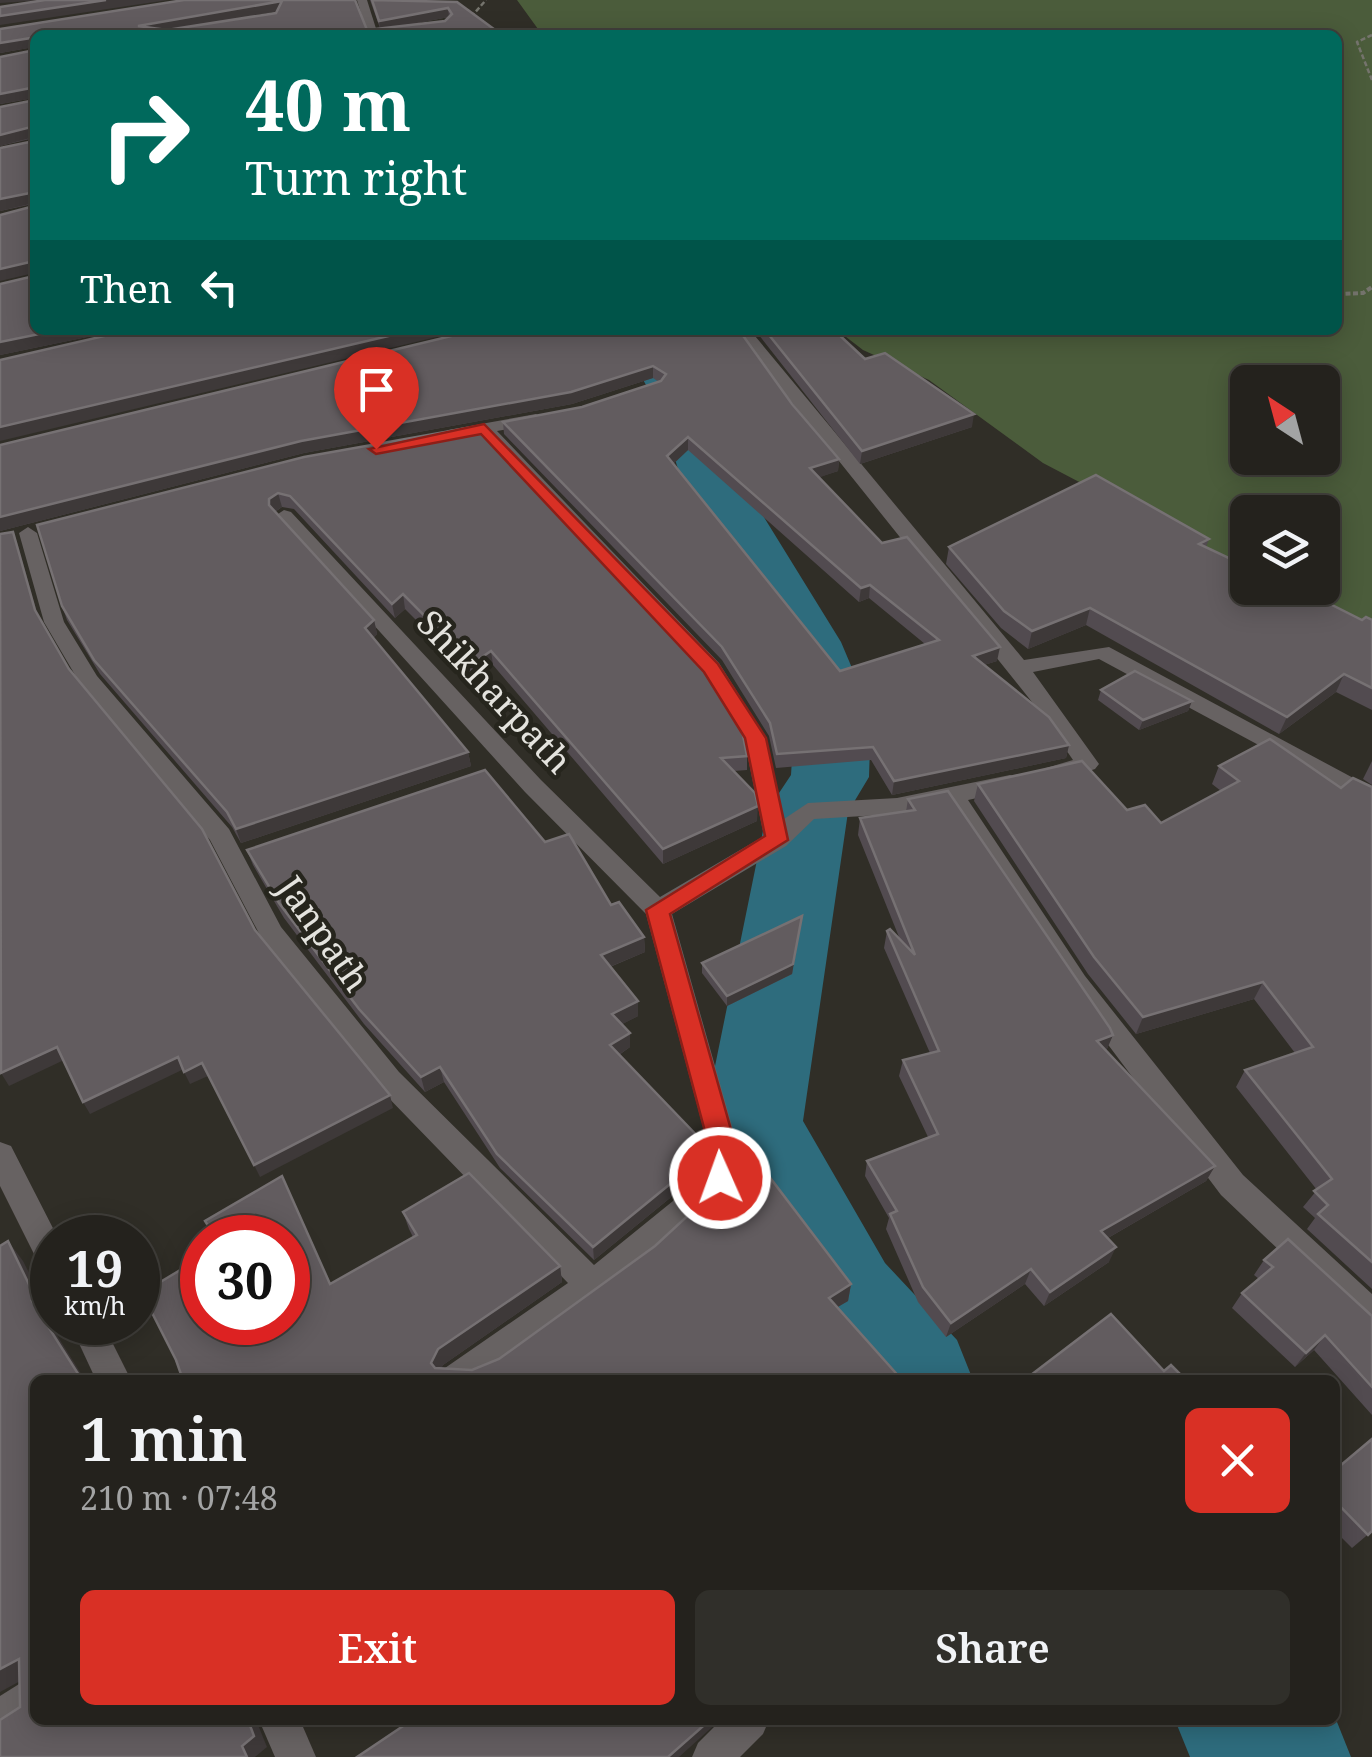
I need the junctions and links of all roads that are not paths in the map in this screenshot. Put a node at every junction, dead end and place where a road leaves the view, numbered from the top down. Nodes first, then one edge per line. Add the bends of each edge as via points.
1 (362, 0) edge
2 (371, 30) edge
3 (746, 335) edge
4 (552, 416) edge
5 (484, 428) junction
6 (430, 439) edge
7 (284, 516) edge
8 (30, 532) dead end
9 (1016, 668) junction
10 (952, 794) junction
11 (1372, 798) edge
12 (777, 840) junction
13 (658, 910) junction
14 (0, 1155) edge
15 (30, 1215) edge
16 (590, 1282) junction
17 (1372, 1316) edge
18 (96, 1345) edge
19 (112, 1375) edge
20 (464, 1375) edge
21 (30, 1698) edge
22 (0, 1721) edge
23 (281, 1725) edge
24 (744, 1725) edge
25 (296, 1757) edge
26 (712, 1757) edge

1 - 2 street
3 - 9 street via 800,410
4 - 5 street
5 - 6 street
5 - 12 street via 720,681 755,738
7 - 13 street, Shikharpath via 504,767
8 - 16 street, Janpath via 54,622 89,680 242,856 272,934 389,1080
9 - 10 street via 1087,766
9 - 11 street via 1102,652
10 - 12 street via 898,806 808,811
10 - 17 street via 1076,983 1232,1186
12 - 13 street
13 - 16 street via 726,1158 720,1178 670,1227
14 - 15 street
16 - 20 street
18 - 19 street
21 - 22 street
23 - 25 street
24 - 26 street

